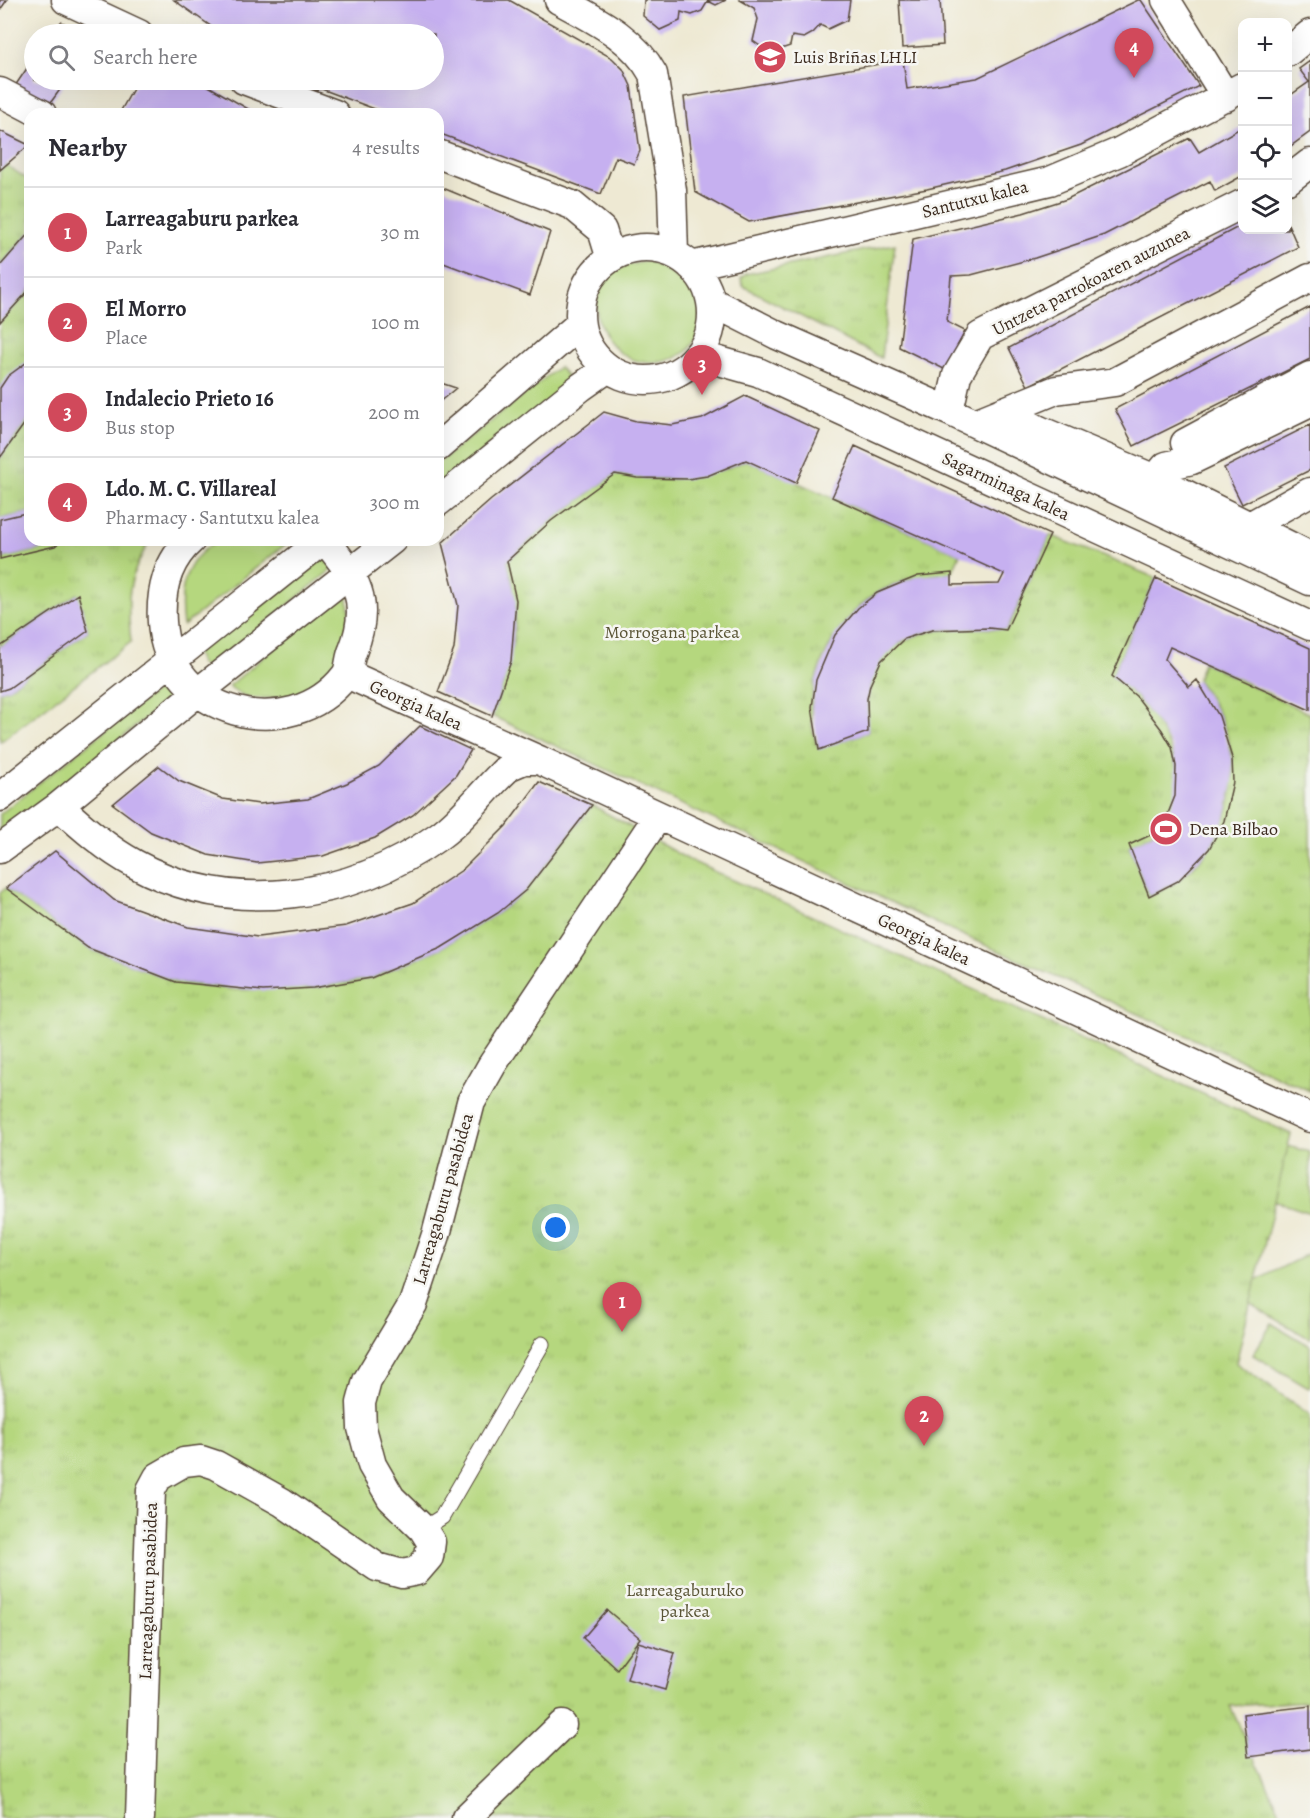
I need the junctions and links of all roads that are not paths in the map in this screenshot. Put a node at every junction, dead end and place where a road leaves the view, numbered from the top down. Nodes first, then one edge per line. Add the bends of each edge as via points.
1 (66, 0) edge
2 (560, 0) edge
3 (1166, 0) edge
4 (118, 24) edge
5 (1310, 34) edge
6 (1292, 48) edge
7 (270, 90) edge
8 (0, 92) edge
9 (1234, 92) edge
10 (31, 108) edge
11 (318, 108) edge
12 (444, 155) edge
13 (1310, 163) edge
14 (1292, 176) edge
15 (1238, 206) edge
16 (610, 256) junction
17 (683, 260) junction
18 (1310, 261) edge
19 (1310, 278) edge
20 (712, 302) junction
21 (580, 324) junction
22 (698, 356) junction
23 (608, 368) junction
24 (1310, 376) edge
25 (1090, 385) junction
26 (952, 399) junction
27 (1310, 403) edge
28 (991, 416) junction
29 (444, 442) edge
30 (1160, 473) junction
31 (1310, 492) edge
32 (444, 497) edge
33 (1248, 527) junction
34 (184, 546) edge
35 (316, 546) edge
36 (329, 546) edge
37 (385, 546) edge
38 (1310, 556) edge
39 (351, 573) junction
40 (1310, 581) edge
41 (1310, 626) edge
42 (172, 658) junction
43 (347, 674) junction
44 (197, 694) junction
45 (484, 735) junction
46 (539, 760) junction
47 (500, 775) junction
48 (0, 797) edge
49 (59, 806) junction
50 (658, 816) junction
51 (0, 849) edge
52 (1310, 1118) edge
53 (542, 1344) dead end
54 (423, 1529) junction
55 (562, 1725) dead end
56 (140, 1818) edge
57 (466, 1818) edge

1 - 4 street
2 - 17 street via 622,36 644,57 653,74
3 - 9 street
5 - 6 street
7 - 11 street
8 - 10 street
9 - 17 street, Santutxu kalea via 1119,152 1050,181
12 - 16 street via 572,205 602,230
13 - 14 street
15 - 26 street, Untzeta parrokoaren auzunea via 980,336 957,375
16 - 17 street via 632,249 655,248
16 - 21 street via 586,286 580,304
17 - 20 street via 702,278
18 - 25 street via 1112,362 1095,372
19 - 25 street via 1115,382
20 - 22 street via 709,334
20 - 26 street via 777,335
21 - 23 street via 589,349
21 - 29 street
22 - 23 street via 674,373 645,380 626,377
22 - 41 street, Sagarminaga kalea via 758,372
23 - 32 street
24 - 30 street via 1184,444
25 - 28 street via 1056,390
26 - 28 street
27 - 30 street
28 - 30 street
28 - 40 street
30 - 33 street
31 - 33 street
33 - 38 street
34 - 42 street via 167,574 161,607 163,642
35 - 42 street
36 - 39 street
37 - 39 street
39 - 43 street via 358,585 363,612
39 - 44 street
42 - 44 street via 181,677
42 - 48 street
43 - 44 street via 311,706 286,712 235,711
43 - 45 street, Georgia kalea
44 - 49 street
45 - 46 street, Georgia kalea
45 - 47 street, Georgia kalea via 495,753
46 - 47 street via 515,763
46 - 50 street, Georgia kalea
47 - 49 street via 441,835 397,863 367,876 296,894 250,895 187,886 119,854
49 - 51 street
50 - 52 street, Georgia kalea
50 - 54 street, Larreagaburu pasabidea via 471,1102 436,1235 413,1304 367,1381 361,1403 362,1428 372,1465 391,1498
53 - 54 lane via 442,1517
54 - 56 street, Larreagaburu pasabidea via 431,1542 429,1557 417,1571 402,1574 377,1567 282,1502 216,1465 201,1460 184,1462 158,1477 151,1490
55 - 57 street

